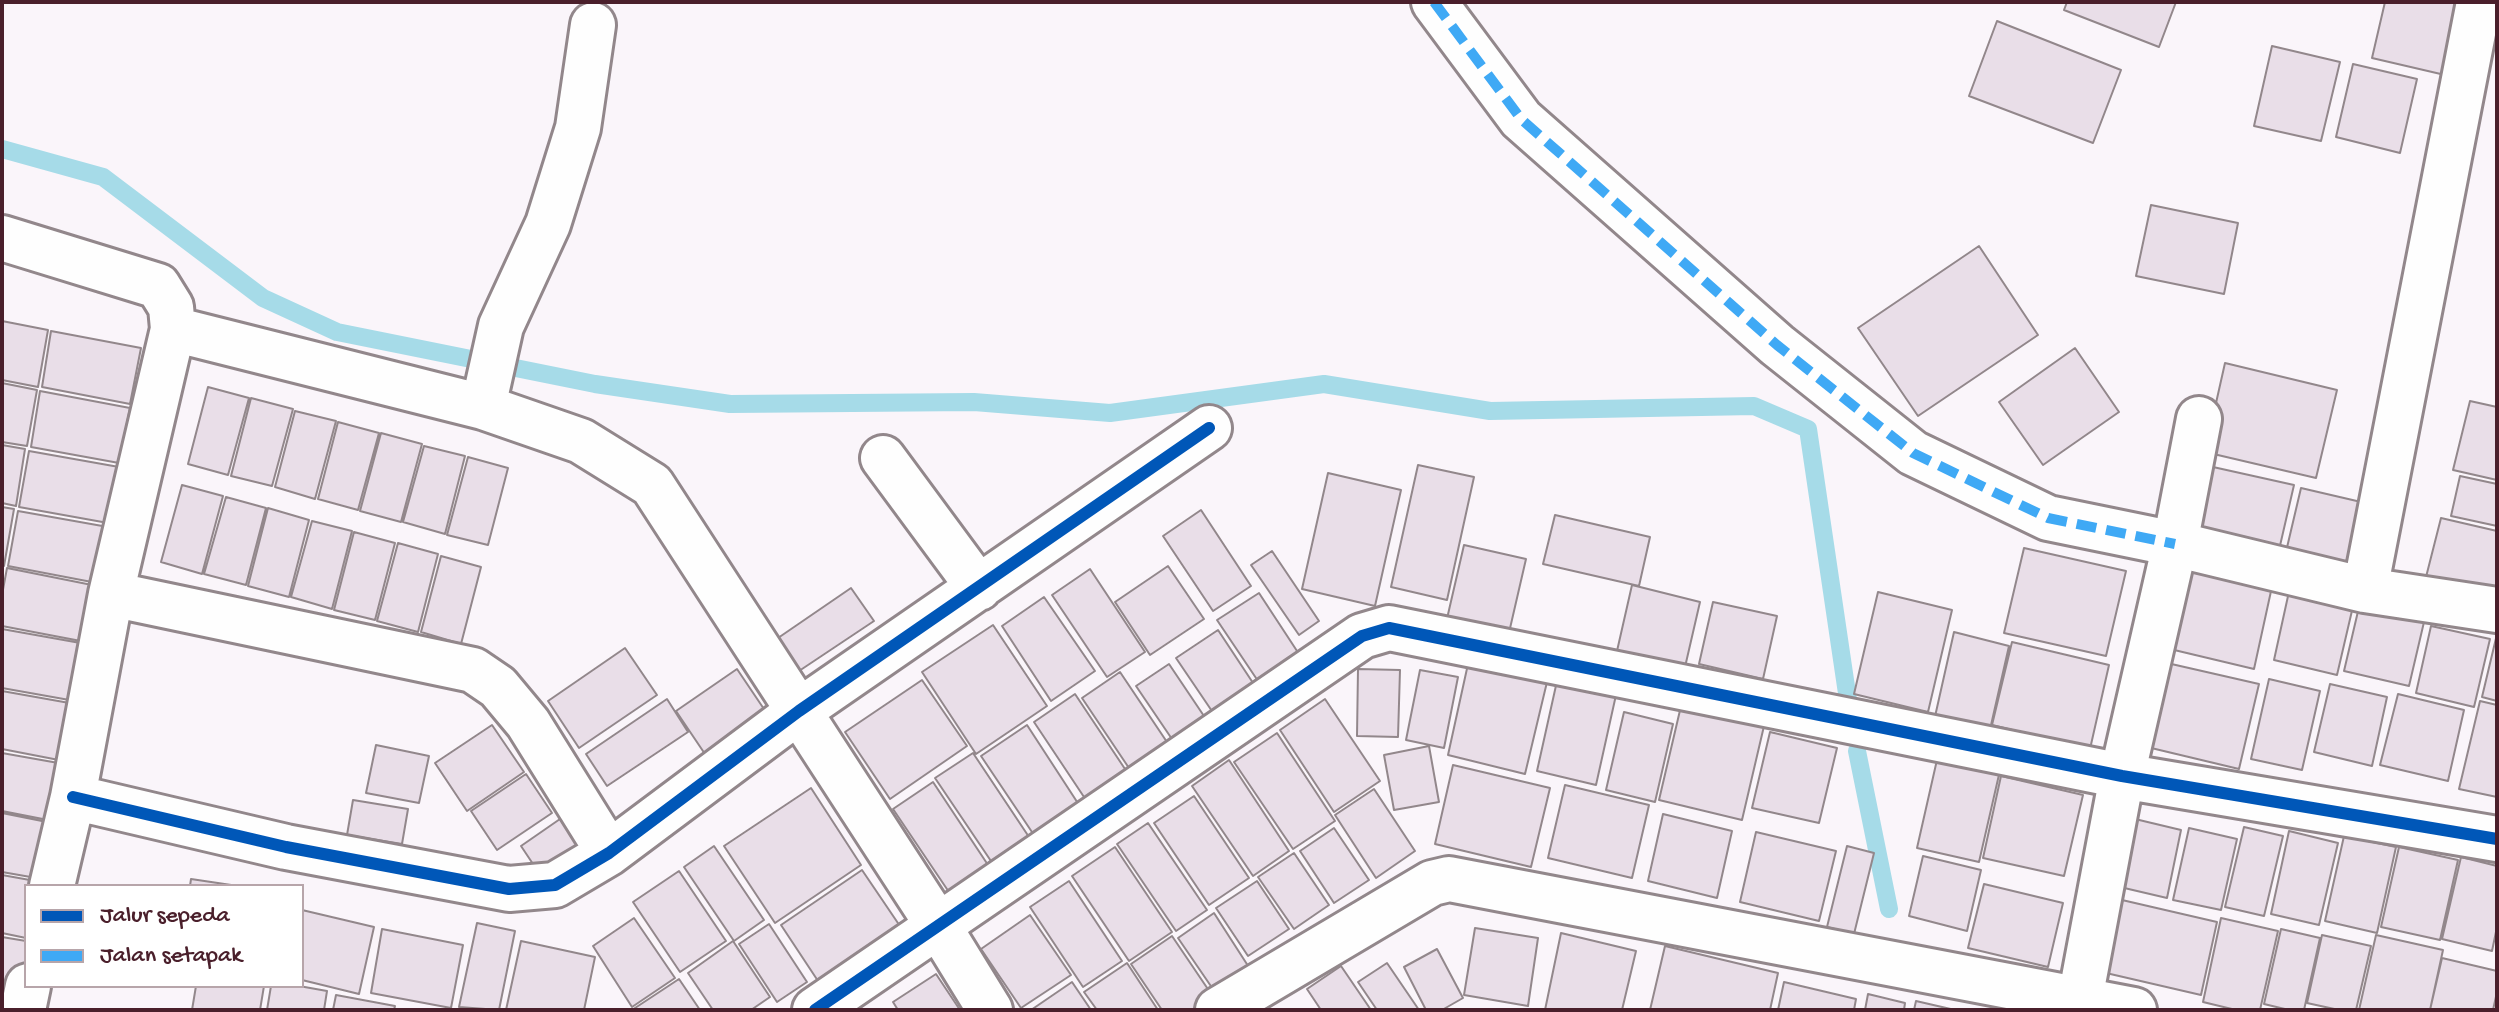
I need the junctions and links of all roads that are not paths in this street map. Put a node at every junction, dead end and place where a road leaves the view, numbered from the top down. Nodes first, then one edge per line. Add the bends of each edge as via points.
1 (1434, 2) edge
2 (2479, 2) edge
3 (593, 25) dead end
4 (2, 238) edge
5 (173, 329) junction
6 (485, 398) junction
7 (2199, 419) dead end
8 (1209, 428) dead end
9 (883, 458) dead end
10 (2175, 544) junction
11 (979, 588) junction
12 (2365, 590) junction
13 (111, 594) junction
14 (2497, 610) edge
15 (799, 711) junction
16 (2122, 776) junction
17 (73, 797) junction
18 (2497, 839) edge
19 (609, 853) junction
20 (52, 884) edge
21 (939, 927) junction
22 (28, 988) edge
23 (2079, 1004) edge
24 (23, 1010) edge
25 (815, 1010) edge
26 (990, 1010) edge
27 (1218, 1010) edge
28 (2134, 1010) edge

1 - 10 street via 1521,119 1777,345 1913,453 2048,518
2 - 12 street
3 - 6 street via 578,128 548,224 498,336
4 - 5 street via 158,286 171,307
5 - 6 street
5 - 13 street
6 - 15 street via 581,441 652,485
7 - 10 street
8 - 11 street
9 - 11 street
10 - 12 street
10 - 16 street
11 - 15 street
12 - 14 street
13 - 17 street
13 - 19 street via 473,670 498,687 528,723
15 - 19 street
15 - 21 street
16 - 18 street
16 - 21 street via 1389,628 1362,636
16 - 23 street
17 - 19 street via 286,847 509,889 555,885
17 - 20 street
21 - 25 street
21 - 26 street
22 - 24 street
23 - 27 street via 1449,879 1432,883
23 - 28 street

